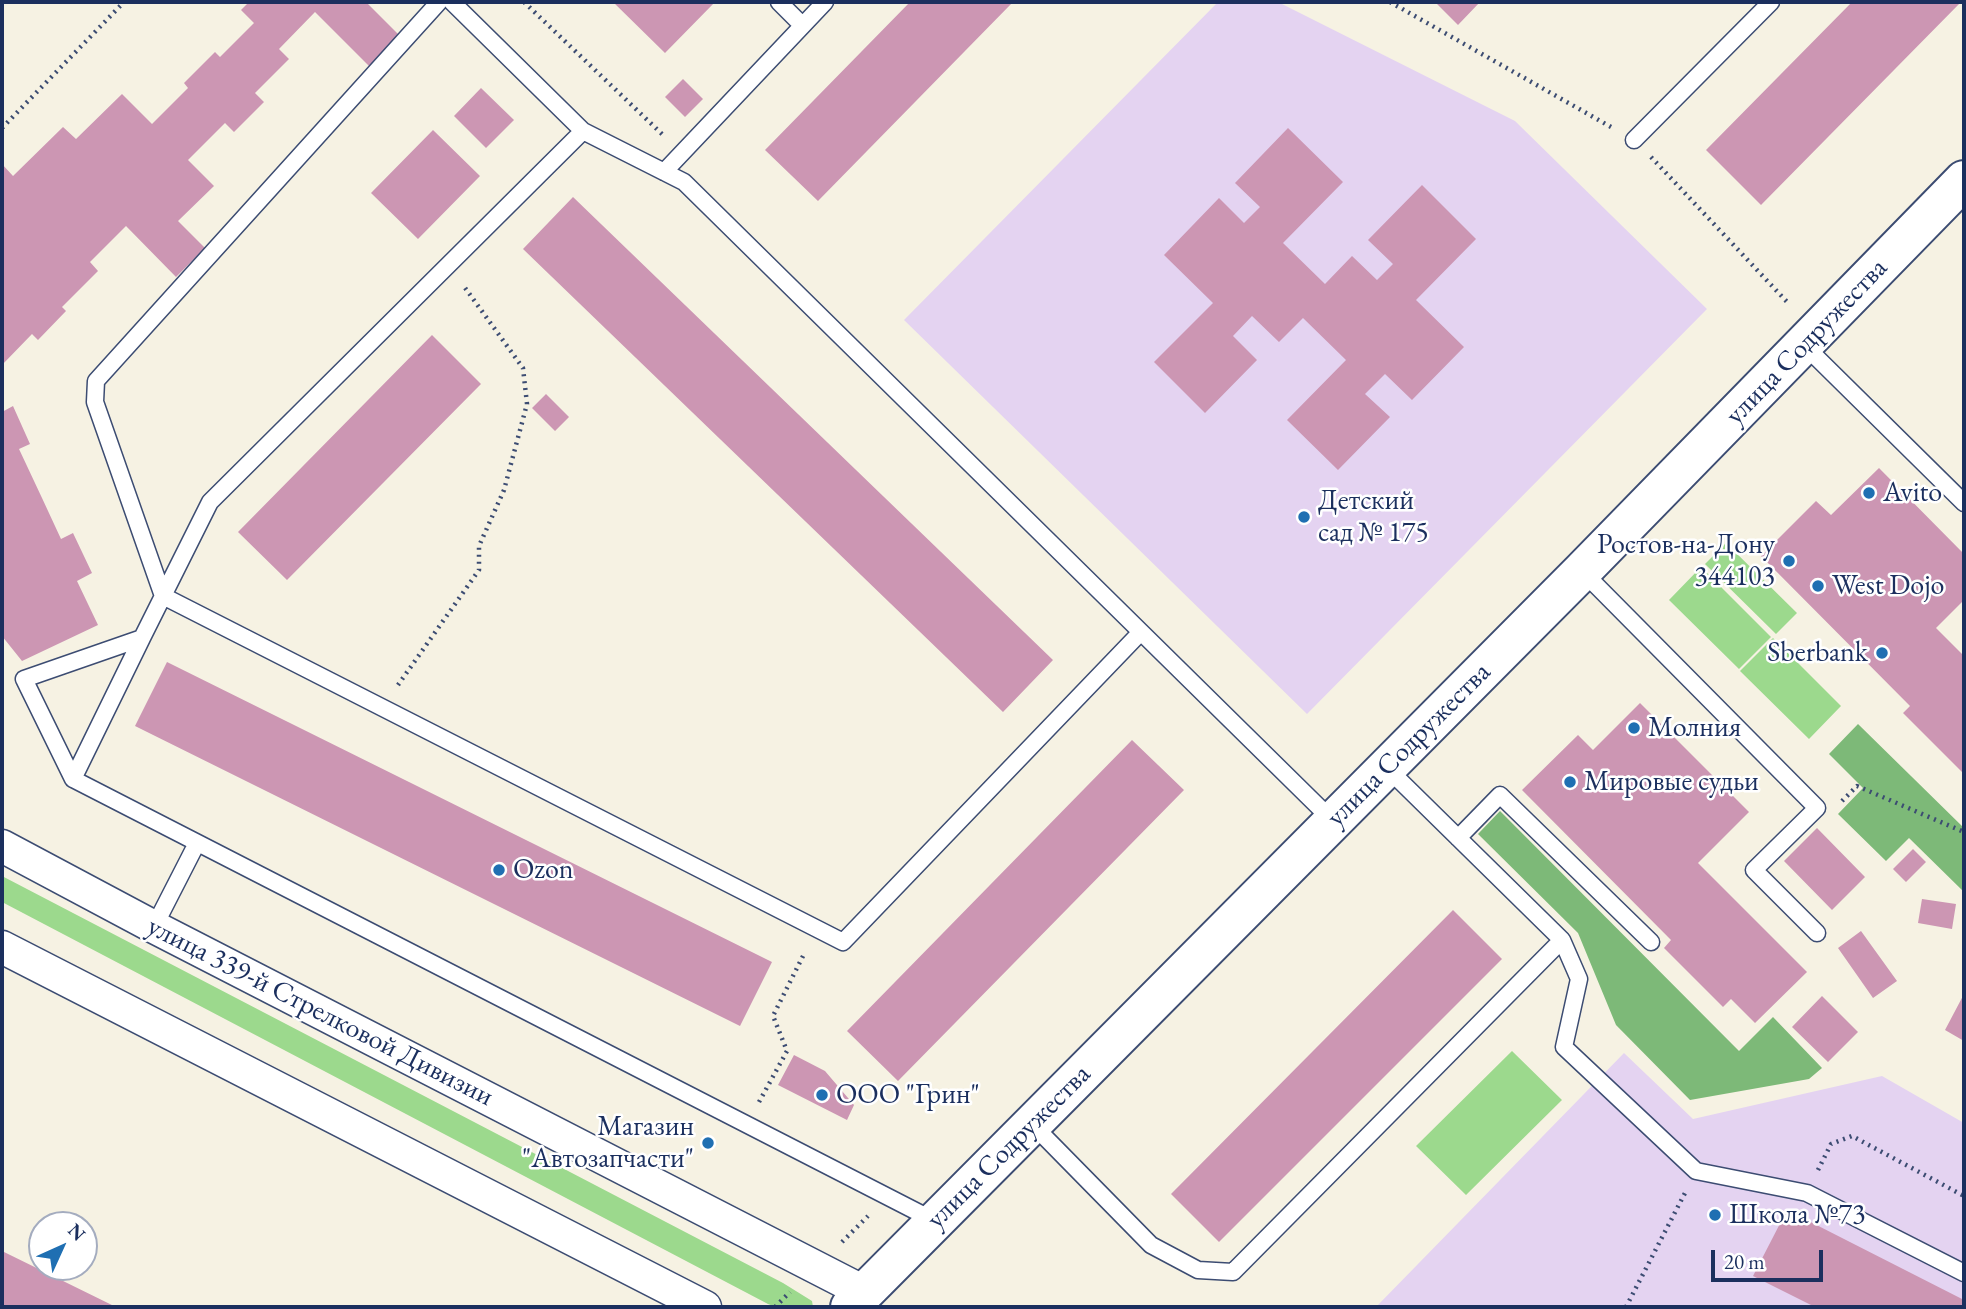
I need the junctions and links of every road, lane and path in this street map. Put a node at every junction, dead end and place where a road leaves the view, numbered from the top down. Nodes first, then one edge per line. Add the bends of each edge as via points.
1 (124, 2) edge
2 (439, 2) edge
3 (452, 2) edge
4 (779, 2) edge
5 (825, 2) edge
6 (1772, 2) edge
7 (802, 25) junction
8 (2, 128) edge
9 (583, 131) junction
10 (1634, 140) dead end
11 (664, 172) junction
12 (1964, 180) edge
13 (448, 264) junction
14 (1804, 345) junction
15 (1964, 503) edge
16 (1582, 571) junction
17 (163, 596) junction
18 (1140, 633) junction
19 (142, 638) junction
20 (382, 707) junction
21 (1386, 767) junction
22 (73, 779) junction
23 (1834, 809) dead end
24 (1333, 821) junction
25 (1964, 832) edge
26 (1458, 838) junction
27 (197, 843) junction
28 (2, 846) edge
29 (154, 927) junction
30 (817, 929) junction
31 (1816, 933) dead end
32 (1562, 940) junction
33 (1651, 942) dead end
34 (2, 947) edge
35 (747, 1124) junction
36 (1032, 1124) junction
37 (1696, 1171) junction
38 (1807, 1193) junction
39 (888, 1196) junction
40 (1964, 1196) edge
41 (935, 1221) junction
42 (816, 1267) junction
43 (1964, 1273) edge
44 (857, 1299) edge
45 (705, 1307) edge
46 (1626, 1307) edge

1 - 8 path
2 - 17 lane via 96,381 94,402
3 - 9 lane
4 - 7 lane
5 - 7 lane
6 - 10 lane
7 - 11 lane
9 - 11 lane
9 - 13 lane
11 - 18 lane via 684,183
12 - 14 street, улица Содружества
13 - 17 lane via 210,502
13 - 20 path via 523,368 527,404 505,490 479,546 479,570
14 - 15 lane
14 - 16 street, улица Содружества
16 - 21 street, улица Содружества
16 - 31 lane via 1817,807 1754,870
17 - 19 lane
17 - 20 lane
18 - 24 lane
18 - 30 lane via 843,942
19 - 22 lane
19 - 22 lane via 24,679
20 - 30 lane
21 - 24 street, улица Содружества
21 - 26 lane
22 - 27 lane
23 - 25 path via 1857,786
24 - 36 street, улица Содружества
26 - 32 lane
26 - 33 lane via 1500,795
27 - 29 lane
27 - 35 lane
28 - 29 street, улица 339-й Стрелковой Дивизии
29 - 42 street, улица 339-й Стрелковой Дивизии
30 - 35 path via 774,1016 787,1051
32 - 36 lane via 1233,1272 1198,1270 1151,1245
32 - 37 lane via 1579,979 1564,1047
34 - 45 street
35 - 39 lane
36 - 41 street, улица Содружества
37 - 38 lane
37 - 46 path
38 - 40 path via 1831,1144 1852,1136
38 - 43 lane
39 - 41 lane
39 - 42 path
41 - 44 street, улица Содружества
42 - 44 street, улица 339-й Стрелковой Дивизии

